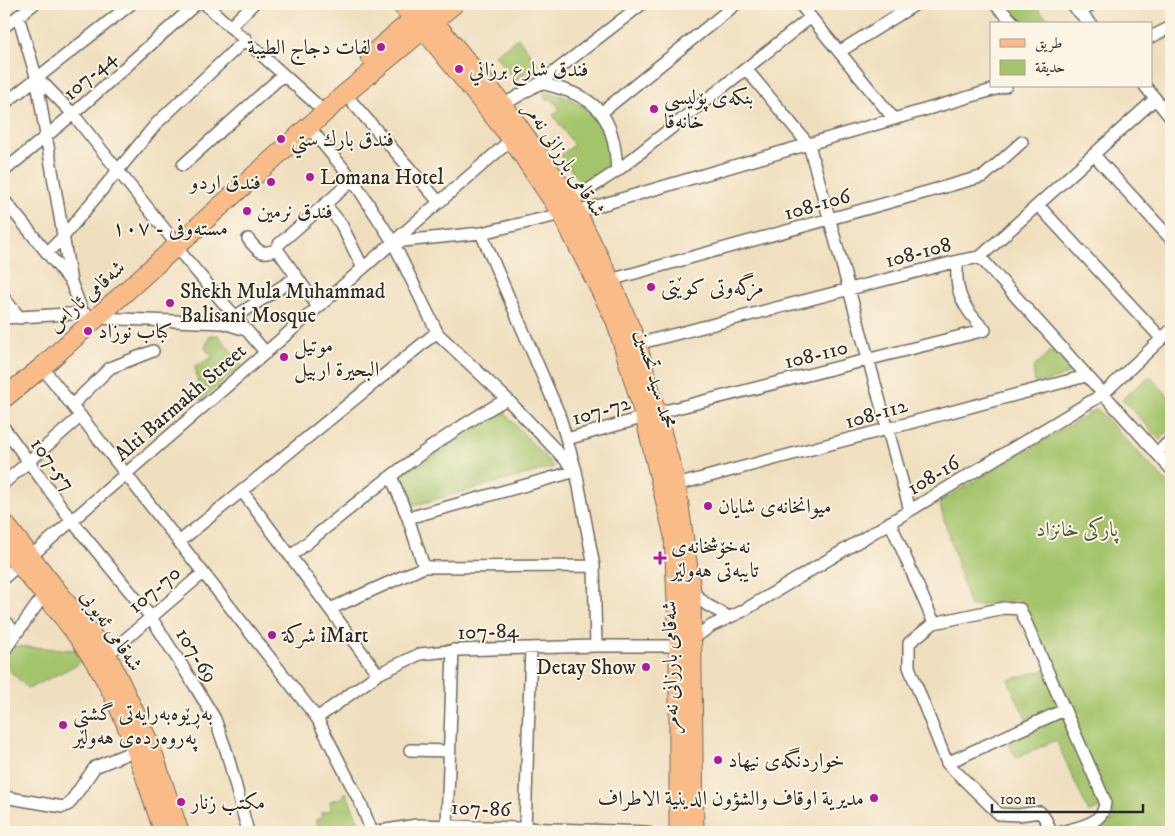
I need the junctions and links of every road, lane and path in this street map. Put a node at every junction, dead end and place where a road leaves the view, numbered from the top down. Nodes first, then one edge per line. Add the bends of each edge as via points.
1 (34, 4) edge
2 (131, 4) edge
3 (196, 4) edge
4 (205, 4) edge
5 (253, 4) edge
6 (400, 4) edge
7 (454, 4) edge
8 (642, 4) edge
9 (736, 4) edge
10 (800, 4) edge
11 (916, 4) edge
12 (995, 4) edge
13 (1071, 4) edge
14 (1092, 4) edge
15 (1080, 13) junction
16 (424, 14) edge
17 (18, 16) junction
18 (811, 17) junction
19 (1013, 22) edge
20 (1089, 22) edge
21 (230, 27) junction
22 (1171, 27) edge
23 (4, 28) edge
24 (1152, 36) edge
25 (246, 39) junction
26 (839, 52) junction
27 (746, 70) junction
28 (283, 75) junction
29 (36, 76) junction
30 (540, 83) junction
31 (999, 88) edge
32 (1147, 88) edge
33 (345, 94) junction
34 (1155, 99) junction
35 (4, 104) edge
36 (316, 104) junction
37 (504, 105) junction
38 (602, 112) junction
39 (73, 114) junction
40 (1171, 118) edge
41 (894, 120) junction
42 (308, 126) junction
43 (47, 136) junction
44 (512, 139) junction
45 (1022, 142) dead end
46 (809, 145) junction
47 (1094, 155) junction
48 (183, 165) dead end
49 (4, 171) edge
50 (117, 171) junction
51 (617, 171) junction
52 (353, 180) junction
53 (4, 200) edge
54 (439, 202) junction
55 (325, 204) junction
56 (1038, 205) junction
57 (570, 209) junction
58 (829, 220) junction
59 (481, 233) junction
60 (63, 237) junction
61 (1171, 239) edge
62 (248, 240) dead end
63 (172, 241) junction
64 (393, 242) junction
65 (277, 249) junction
66 (47, 253) junction
67 (980, 258) junction
68 (958, 261) junction
69 (363, 268) junction
70 (297, 277) junction
71 (610, 280) junction
72 (71, 282) junction
73 (849, 290) junction
74 (4, 298) edge
75 (318, 307) junction
76 (90, 316) junction
77 (236, 316) junction
78 (4, 318) edge
79 (20, 318) junction
80 (246, 330) junction
81 (1171, 330) edge
82 (436, 332) junction
83 (1162, 339) junction
84 (638, 344) junction
85 (154, 351) dead end
86 (266, 353) junction
87 (868, 361) junction
88 (42, 366) junction
89 (1086, 376) junction
90 (4, 385) edge
91 (1102, 394) junction
92 (4, 398) edge
93 (507, 398) junction
94 (72, 405) junction
95 (651, 415) junction
96 (81, 416) junction
97 (4, 428) edge
98 (888, 429) junction
99 (567, 439) junction
100 (1171, 440) edge
101 (1157, 453) junction
102 (28, 462) junction
103 (1171, 469) edge
104 (576, 471) junction
105 (126, 474) junction
106 (390, 476) junction
107 (4, 483) edge
108 (676, 485) junction
109 (242, 491) junction
110 (910, 510) junction
111 (408, 518) junction
112 (72, 521) junction
113 (890, 522) junction
114 (4, 523) edge
115 (179, 542) junction
116 (4, 546) edge
117 (291, 556) junction
118 (25, 560) junction
119 (594, 566) junction
120 (424, 567) junction
121 (204, 573) junction
122 (4, 578) edge
123 (691, 590) junction
124 (44, 595) junction
125 (330, 610) junction
126 (150, 616) junction
127 (729, 617) junction
128 (4, 619) edge
129 (934, 623) junction
130 (16, 634) junction
131 (686, 642) junction
132 (596, 646) junction
133 (5, 648) edge
134 (531, 648) junction
135 (452, 650) junction
136 (107, 654) junction
137 (378, 674) junction
138 (1064, 710) junction
139 (317, 718) junction
140 (136, 750) junction
141 (410, 750) dead end
142 (450, 751) junction
143 (946, 763) junction
144 (4, 797) edge
145 (447, 826) junction
146 (525, 828) junction
147 (164, 832) edge
148 (178, 832) edge
149 (248, 832) edge
150 (373, 832) edge
151 (605, 832) edge
152 (647, 832) edge
153 (679, 832) edge
154 (694, 832) edge
155 (1051, 832) edge
156 (1062, 832) edge

1 - 17 street
2 - 29 street
3 - 39 street, 107-44
4 - 21 street
5 - 21 street
6 - 16 main road, محمد سید تحسین
7 - 16 main road
8 - 30 street
9 - 38 street
10 - 18 street
11 - 26 street
12 - 19 street
13 - 15 street
14 - 15 street
15 - 20 street
16 - 33 main road, شەقامی ئاراس
16 - 36 main road, شەقامی ئاراس
16 - 37 main road, شەقامی بارزانی نەمر
16 - 44 main road, محمد سید تحسین
17 - 23 street
17 - 29 street
18 - 26 street
18 - 27 street
21 - 25 street
22 - 24 street
25 - 28 street
25 - 50 street via 157,123
26 - 41 street
27 - 46 street
27 - 51 street
28 - 36 street
28 - 48 street
29 - 35 street
29 - 39 street
29 - 43 street
30 - 37 street
30 - 38 street via 585,97
31 - 41 street
32 - 34 street
33 - 42 main road, شەقامی ئاراس
33 - 54 street
34 - 40 street
34 - 47 street, 108-108
36 - 63 main road, شەقامی ئاراس
37 - 57 main road, شەقامی بارزانی نەمر
38 - 51 street via 611,131
39 - 43 street, 107-44
39 - 50 street
41 - 46 street
42 - 52 street
42 - 63 main road, شەقامی ئاراس
43 - 49 street, 107-44
43 - 60 street
44 - 54 street, Alti Barmakh Street
44 - 57 main road, محمد سید تحسین
45 - 58 street, 108-106 via 984,176
46 - 57 street
46 - 58 street
47 - 56 street, 108-108
47 - 61 street
50 - 60 street
50 - 63 street
51 - 57 street
52 - 55 street
52 - 64 street
53 - 66 street
54 - 64 street, Alti Barmakh Street
55 - 65 street
55 - 69 street via 341,224
56 - 67 street, 108-108
56 - 83 street
57 - 59 street
57 - 71 main road, شەقامی بارزانی نەمر
57 - 95 main road, محمد سید تحسین
58 - 71 street, 108-106
58 - 73 street
59 - 64 street
59 - 99 street
60 - 66 street
60 - 72 street
62 - 65 street via 263,254
63 - 76 main road, شەقامی ئاراس
63 - 77 street
64 - 69 street, Alti Barmakh Street
64 - 82 street
65 - 70 street
66 - 72 street
67 - 68 street, 108-108
67 - 89 street
68 - 73 street, 108-108
68 - 87 street, 108-110 via 956,275 964,307 985,330
69 - 75 street, Alti Barmakh Street
70 - 75 street
70 - 77 street
71 - 84 main road, شەقامی بارزانی نەمر
72 - 76 street
73 - 84 street, 108-108
73 - 87 street
74 - 79 street
75 - 86 street, Alti Barmakh Street
76 - 79 street
76 - 80 street via 224,323
76 - 88 main road, شەقامی ئاراس
76 - 90 main road, شەقامی ئاراس
77 - 80 street
78 - 79 street
80 - 86 street
81 - 83 street, 108-16
82 - 93 street
82 - 109 street
83 - 91 street, 108-16
84 - 95 main road, شەقامی بارزانی نەمر
85 - 94 street via 110,368
86 - 105 street, Alti Barmakh Street
87 - 95 street, 108-110
87 - 98 street
88 - 92 main road, شەقامی ئاراس
88 - 94 street
89 - 91 street
89 - 98 street, 108-112
91 - 101 street
91 - 110 street, 108-16
93 - 104 street
93 - 106 street via 459,426
94 - 96 street
95 - 99 street, 107-72
95 - 108 main road, شەقامی بارزانی نەمر
95 - 131 main road, محمد سید تحسین via 674,536
96 - 102 street
96 - 105 street
97 - 102 street, 107-57
98 - 108 street, 108-112
98 - 110 street
99 - 104 street
100 - 101 street
101 - 103 street
102 - 107 street
102 - 112 street, 107-57
104 - 111 street
104 - 119 street
105 - 112 street, Alti Barmakh Street
105 - 115 street
106 - 111 street
106 - 117 street
108 - 123 main road, شەقامی بارزانی نەمر
109 - 115 street
109 - 117 street
110 - 113 street, 108-16
111 - 120 street
112 - 118 street, Alti Barmakh Street
112 - 126 street, 107-69
113 - 127 street, 108-16
113 - 129 street
114 - 118 main road, شەقامی ئەیوبی
115 - 121 street
116 - 118 main road, شەقامی ئەیوبی
117 - 125 street
118 - 122 street, Alti Barmakh Street
118 - 124 main road, شەقامی ئەیوبی
118 - 136 main road, شەقامی ئەیوبی
119 - 120 street
119 - 132 street
120 - 125 street
121 - 126 street, 107-70
121 - 139 street
123 - 127 street via 707,605
123 - 131 main road, شەقامی بارزانی نەمر
124 - 130 street
124 - 140 main road, شەقامی ئەیوبی via 94,660
125 - 137 street
126 - 136 street, 107-70
126 - 149 street, 107-69 via 215,719
127 - 131 street, 108-16
128 - 130 street
129 - 138 street via 1004,608 1020,609
129 - 143 street via 909,643 909,666
130 - 133 street
131 - 132 street, 107-84
131 - 153 main road, محمد سید تحسین
131 - 154 main road, شەقامی بارزانی نەمر
132 - 134 street, 107-84
134 - 135 street, 107-84
134 - 146 street
135 - 137 street, 107-84 via 420,654
135 - 142 street
136 - 148 main road, شەقامی ئەیوبی via 150,745
137 - 139 street, 107-84
138 - 143 street
138 - 156 street via 1105,801 1105,811 1100,819
139 - 150 street
140 - 144 street via 94,767 63,808
140 - 147 main road, شەقامی ئەیوبی
141 - 142 street
142 - 145 street
143 - 155 street via 999,814 1040,812
145 - 146 street, 107-86
145 - 150 street, 107-86 via 417,825
146 - 151 street, 107-86
151 - 152 street, 107-86

